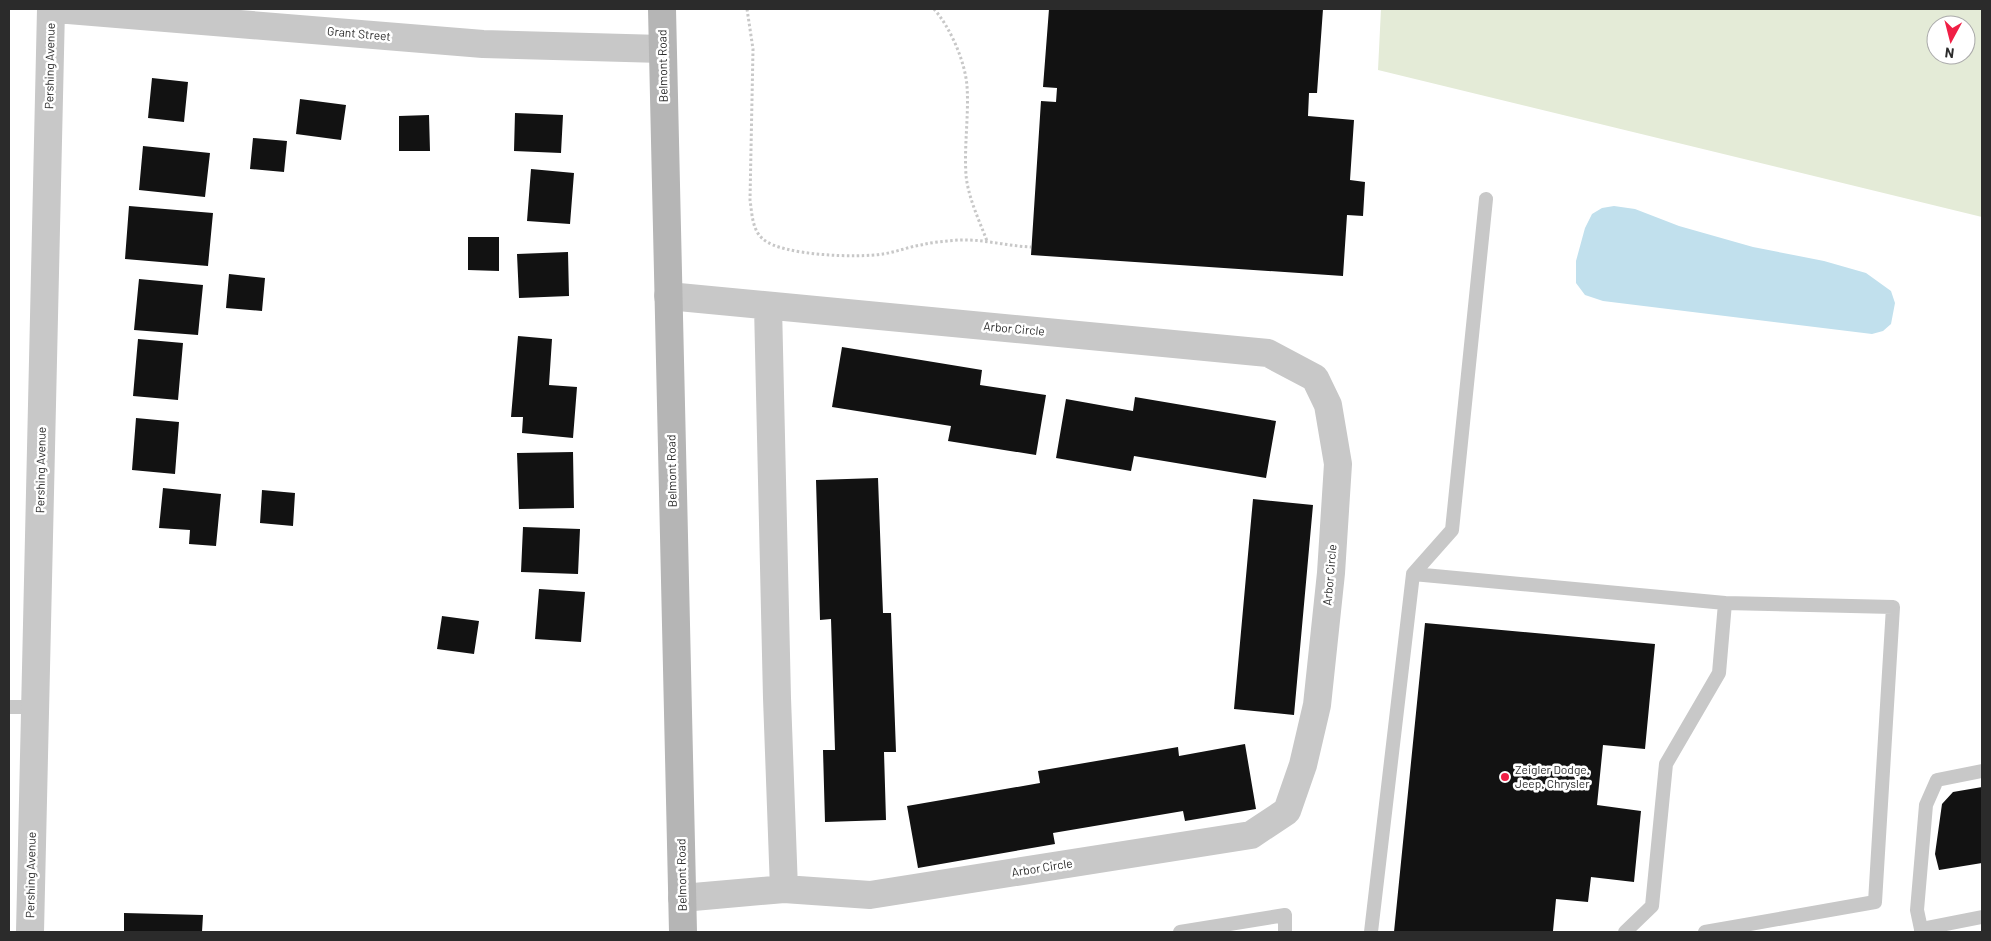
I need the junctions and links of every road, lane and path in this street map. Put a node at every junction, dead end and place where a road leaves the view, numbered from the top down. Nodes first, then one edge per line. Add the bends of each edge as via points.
1 (51, 9) edge
2 (56, 9) edge
3 (662, 9) edge
4 (748, 9) edge
5 (934, 9) edge
6 (662, 49) junction
7 (1486, 199) dead end
8 (987, 241) junction
9 (1031, 247) dead end
10 (668, 296) junction
11 (768, 306) junction
12 (1413, 574) junction
13 (1725, 603) junction
14 (22, 707) edge
15 (1982, 771) edge
16 (784, 889) junction
17 (682, 898) junction
18 (1982, 917) edge
19 (1921, 931) edge
20 (30, 932) edge
21 (683, 932) edge
22 (1180, 932) edge
23 (1285, 932) edge
24 (1371, 932) edge
25 (1625, 932) edge
26 (1705, 932) edge

1 - 14 street, Pershing Avenue
2 - 6 street, Grant Street via 483,44
3 - 6 main road, Belmont Road
4 - 8 path via 752,49 750,200 753,222 763,239 782,248 854,256 960,240
5 - 8 path via 944,20 957,48 967,85 966,177
6 - 10 main road, Belmont Road
7 - 12 lane via 1452,530
8 - 9 path
10 - 11 street, Arbor Circle
10 - 17 main road, Belmont Road
11 - 16 street
11 - 16 street, Arbor Circle via 1268,353 1315,378 1328,405 1338,464 1317,705 1303,765 1287,811 1251,834 880,894
12 - 13 lane
12 - 24 lane
13 - 25 lane via 1720,674 1666,764 1652,906
13 - 26 lane via 1893,607 1890,667 1875,902
14 - 20 street, Pershing Avenue
15 - 19 lane via 1937,780 1926,805 1918,910
16 - 17 street, Arbor Circle
17 - 21 main road, Belmont Road
18 - 19 lane
22 - 23 lane via 1284,915

